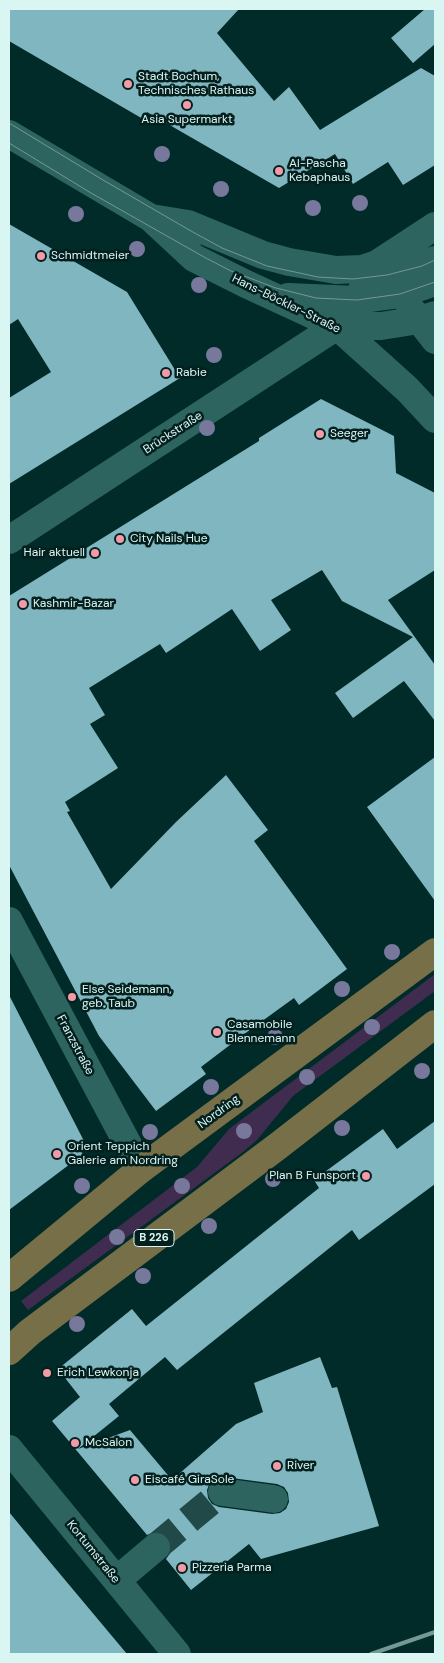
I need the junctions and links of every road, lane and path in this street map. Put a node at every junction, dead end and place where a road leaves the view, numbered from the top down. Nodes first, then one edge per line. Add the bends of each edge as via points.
1 (9, 134) edge
2 (151, 218) junction
3 (435, 226) edge
4 (435, 260) edge
5 (378, 282) junction
6 (435, 282) edge
7 (272, 295) junction
8 (430, 325) edge
9 (337, 326) junction
10 (435, 419) edge
11 (9, 540) edge
12 (9, 921) edge
13 (435, 952) edge
14 (435, 1024) edge
15 (140, 1169) junction
16 (9, 1278) edge
17 (9, 1350) edge
18 (9, 1449) edge
19 (222, 1492) dead end
20 (274, 1499) dead end
21 (156, 1547) tunnel mouth
22 (117, 1580) junction
23 (178, 1654) edge

1 - 2 street, Hans-Böckler-Straße
2 - 5 street, Hans-Böckler-Straße via 188,224 263,255 289,262 336,270 362,269
2 - 7 street, Hans-Böckler-Straße via 194,258
3 - 5 street, Brückstraße
4 - 5 street
5 - 6 street
5 - 7 street
5 - 8 street
5 - 9 street, Brückstraße
7 - 9 street, Hans-Böckler-Straße
8 - 9 street
9 - 10 street, Hans-Böckler-Straße via 408,389
9 - 11 street, Brückstraße
12 - 15 street, Franzstraße
13 - 15 main road, Nordring
14 - 17 main road, B 226
15 - 16 main road, Nordring
18 - 22 street, Kortumstraße
19 - 20 street
21 - 22 street
22 - 23 street, Kortumstraße

